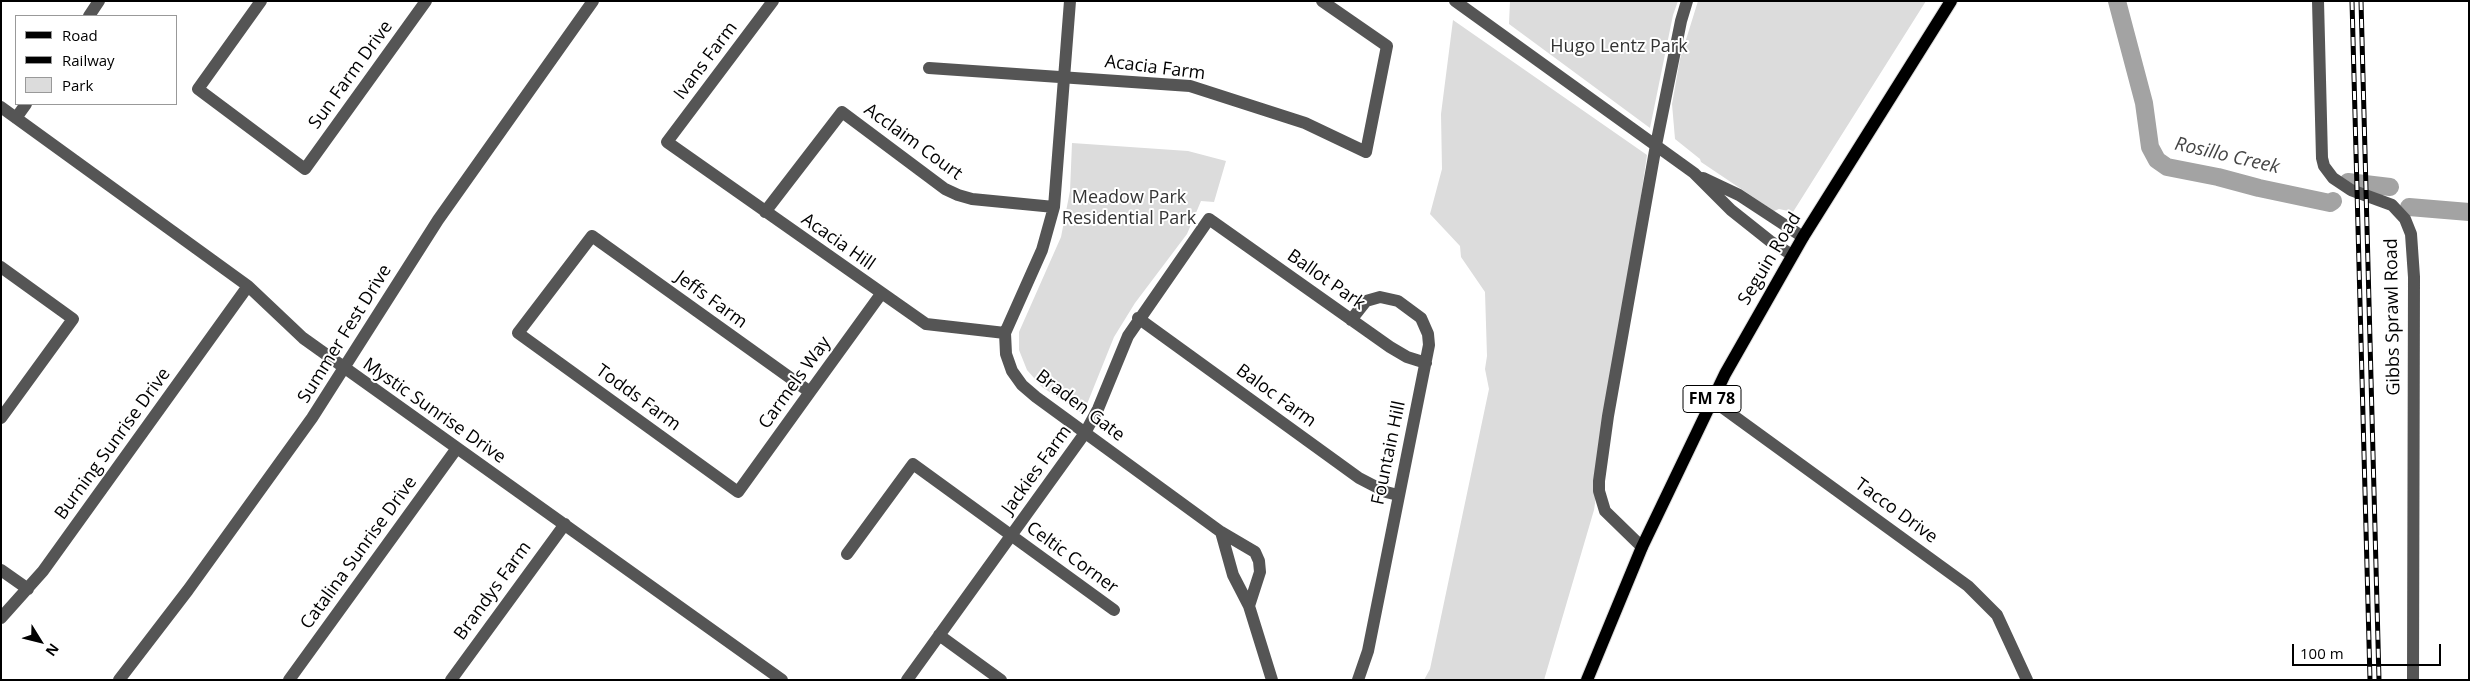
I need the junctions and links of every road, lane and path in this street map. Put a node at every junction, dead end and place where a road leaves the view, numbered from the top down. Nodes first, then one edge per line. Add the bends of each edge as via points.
1 (261, 1) edge
2 (426, 1) edge
3 (594, 1) edge
4 (773, 1) edge
5 (1070, 1) edge
6 (1322, 1) edge
7 (1455, 1) edge
8 (1687, 1) edge
9 (1951, 1) edge
10 (2318, 1) edge
11 (929, 68) dead end
12 (1065, 76) junction
13 (25, 105) edge
14 (1, 107) edge
15 (16, 118) junction
16 (667, 142) joint
17 (1656, 145) junction
18 (1694, 173) junction
19 (1054, 207) junction
20 (765, 212) junction
21 (1209, 219) joint
22 (592, 236) joint
23 (1803, 237) junction
24 (1792, 256) junction
25 (1, 267) edge
26 (248, 286) junction
27 (881, 294) junction
28 (1138, 318) junction
29 (1351, 320) junction
30 (1004, 333) junction
31 (1426, 363) junction
32 (344, 369) junction
33 (810, 392) junction
34 (1712, 400) junction
35 (1, 418) edge
36 (1085, 433) junction
37 (457, 448) junction
38 (738, 492) joint
39 (1398, 495) junction
40 (564, 524) junction
41 (1221, 532) junction
42 (1011, 536) junction
43 (1642, 547) junction
44 (847, 554) dead end
45 (1, 570) edge
46 (28, 589) junction
47 (1249, 606) junction
48 (1114, 610) dead end
49 (1, 618) edge
50 (940, 635) junction
51 (119, 680) edge
52 (289, 680) edge
53 (451, 680) edge
54 (782, 680) edge
55 (907, 680) edge
56 (1001, 680) edge
57 (1272, 680) edge
58 (1358, 680) edge
59 (1587, 680) edge
60 (2027, 680) edge
61 (2413, 680) edge

1 - 2 street, Sun Farm Drive via 198,89 305,169
3 - 32 street, Summer Fest Drive via 438,220
4 - 16 street, Ivans Farm
5 - 12 street
6 - 12 street, Acacia Farm via 1387,46 1366,152 1305,123 1190,86
7 - 17 street
8 - 17 street
9 - 23 main road, Seguin Road / FM 78
10 - 61 street, Gibbs Sprawl Road via 2324,166 2332,178 2351,190 2392,205 2405,219 2411,234 2414,277
11 - 12 street, Acacia Farm
12 - 19 street
13 - 15 street
14 - 15 street, Mystic Sunrise Drive
15 - 26 street, Mystic Sunrise Drive
16 - 20 street, Acacia Hill
17 - 18 street
17 - 43 street via 1599,481 1605,511
18 - 23 street via 1739,195
18 - 24 street via 1731,210
19 - 20 street, Acclaim Court via 958,195 945,189 842,112
19 - 30 street via 1042,250
20 - 27 street, Acacia Hill
21 - 28 street, Jackies Farm
21 - 29 street, Ballot Park
22 - 33 street, Jeffs Farm
22 - 38 street, Todds Farm via 518,333
23 - 24 main road, Seguin Road / FM 78
24 - 34 main road, Seguin Road / FM 78
25 - 35 street via 73,318
26 - 32 street, Mystic Sunrise Drive via 288,326
26 - 46 street, Burning Sunrise Drive
27 - 30 street, Acacia Hill via 926,324
27 - 33 street, Carmels Way
28 - 36 street, Jackies Farm
28 - 39 street, Baloc Farm via 1359,478
29 - 31 street, Ballot Park via 1407,357
29 - 31 street, Fountain Hill via 1366,301 1380,297 1398,301 1421,318 1429,345
30 - 36 street, Braden Gate via 1006,354 1022,385
31 - 39 street, Fountain Hill
32 - 37 street, Mystic Sunrise Drive
32 - 51 street, Summer Fest Drive via 199,575
33 - 38 street, Carmels Way
34 - 43 main road, Seguin Road / FM 78
34 - 60 street, Tacco Drive via 1977,594 1997,615
36 - 41 street, Braden Gate
36 - 42 street, Jackies Farm
37 - 40 street, Mystic Sunrise Drive
37 - 52 street, Catalina Sunrise Drive
39 - 58 street, Fountain Hill via 1368,651
40 - 53 street, Brandys Farm
40 - 54 street, Mystic Sunrise Drive
41 - 47 street via 1233,575
41 - 47 street, Braden Gate via 1255,552 1259,561 1260,572
42 - 44 street, Celtic Corner via 913,464
42 - 48 street, Celtic Corner
42 - 50 street, Jackies Farm
43 - 59 main road, Seguin Road / FM 78
45 - 46 street
46 - 49 street, Burning Sunrise Drive
47 - 57 street
50 - 55 street, Jackies Farm
50 - 56 street

